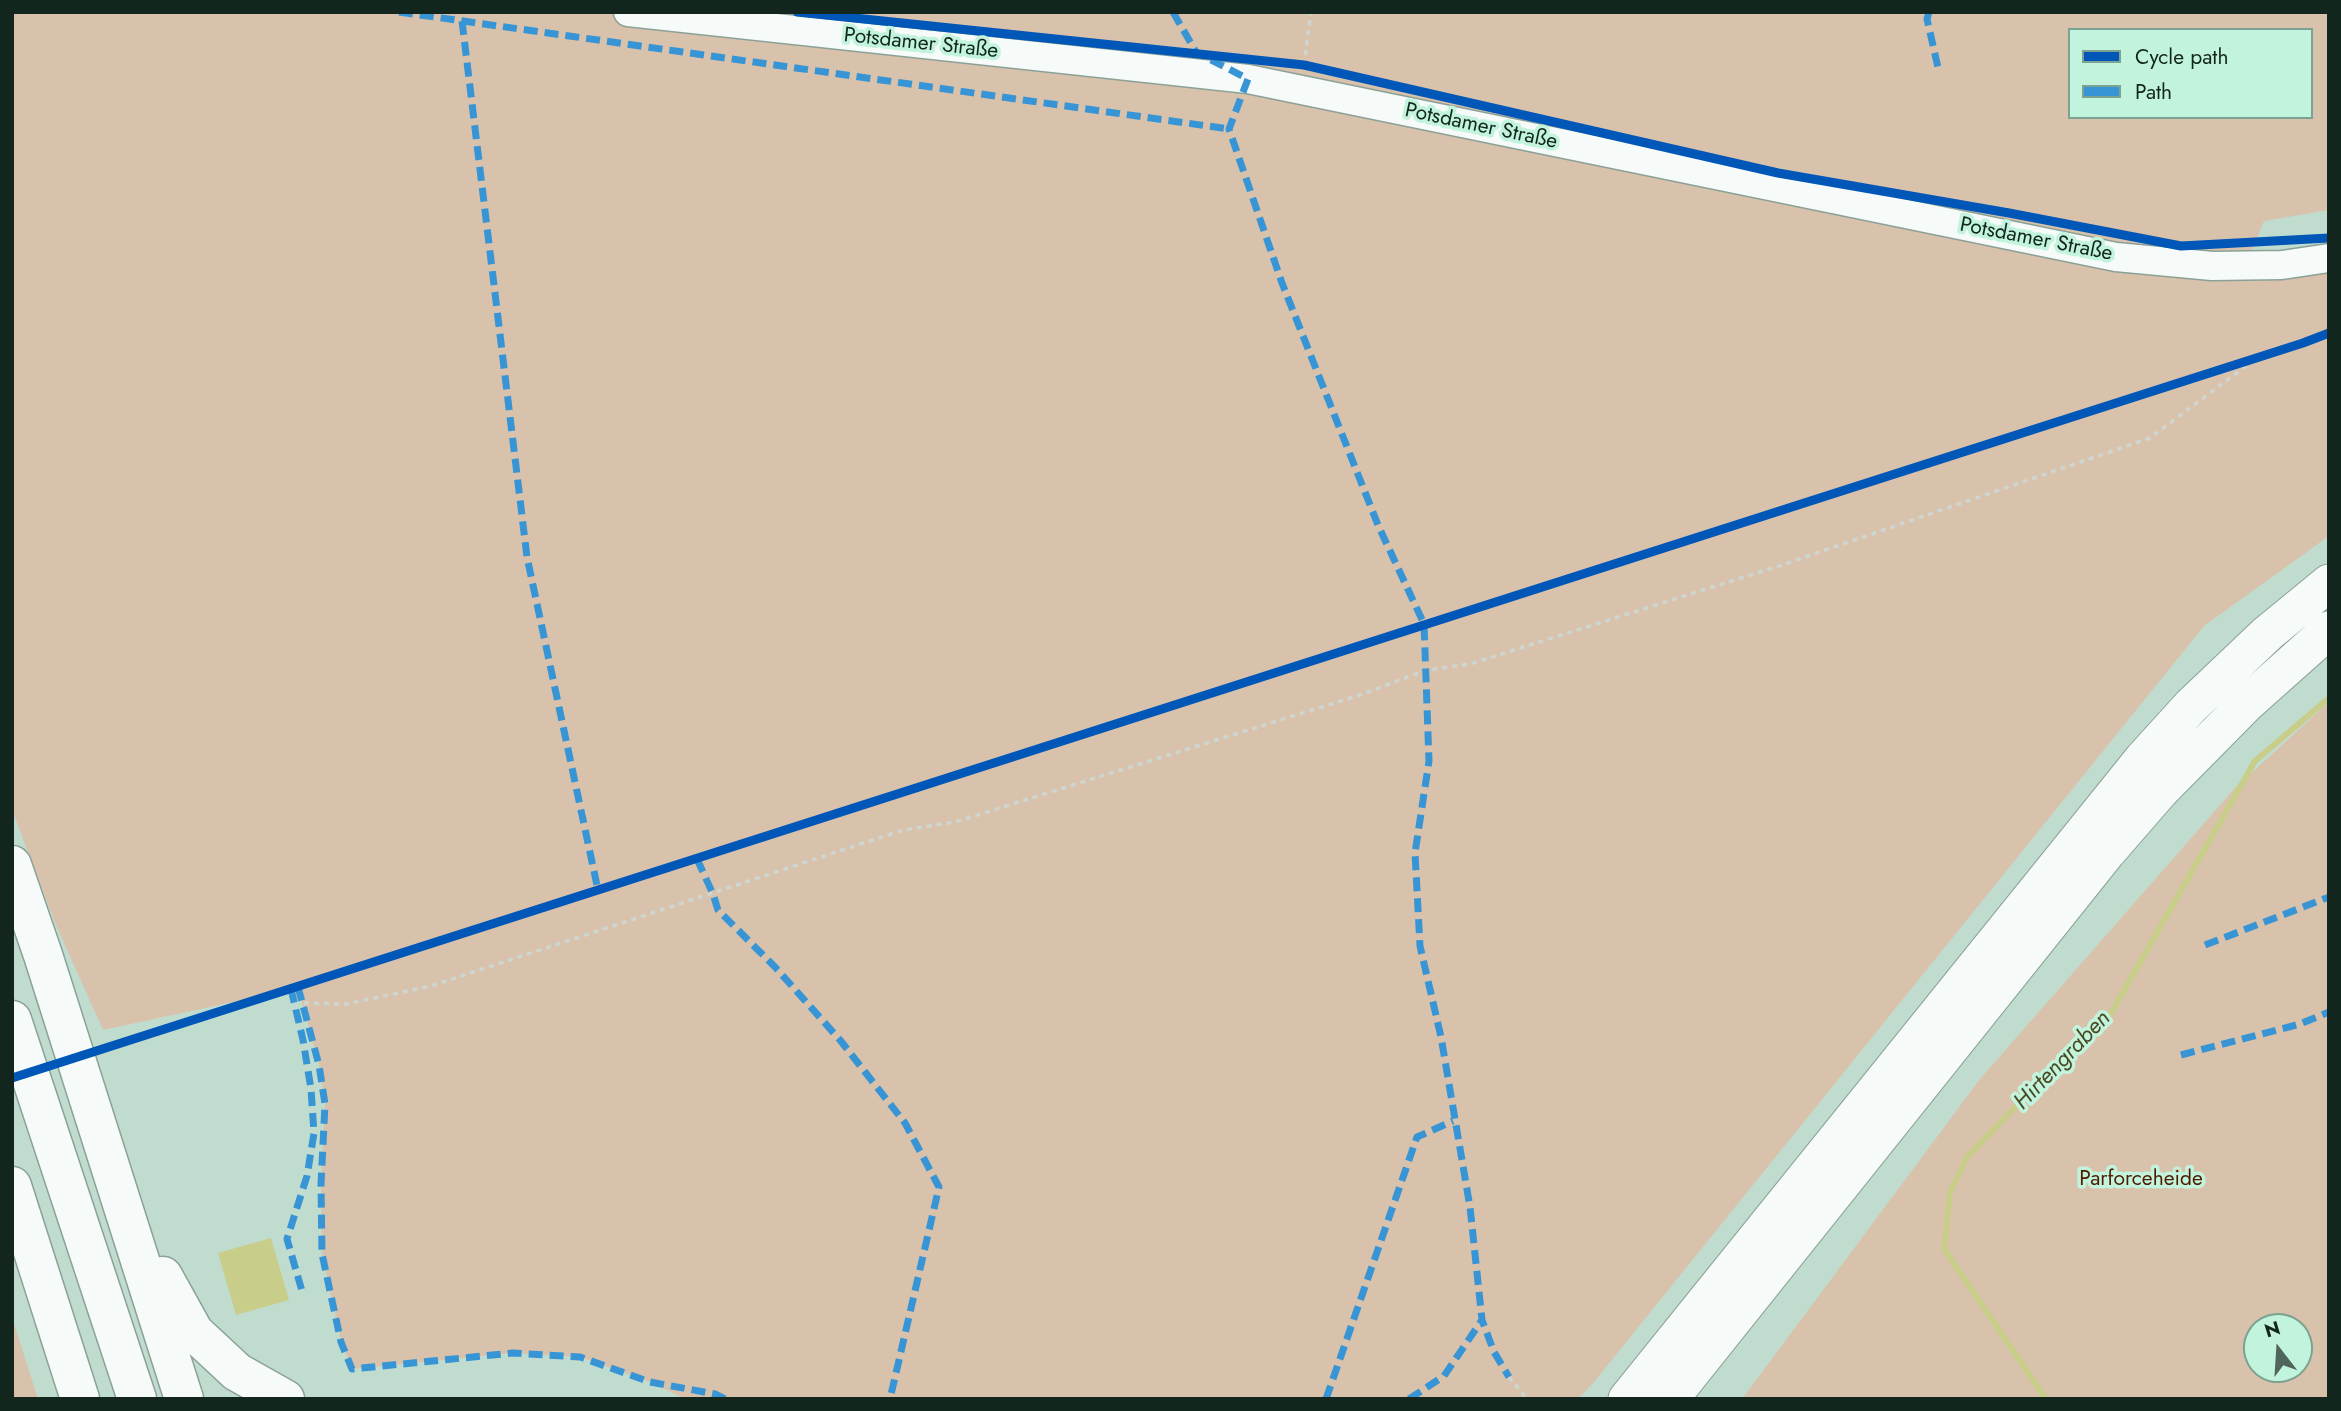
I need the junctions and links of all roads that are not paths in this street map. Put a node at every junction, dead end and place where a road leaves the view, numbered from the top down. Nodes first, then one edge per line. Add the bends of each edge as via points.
1 (628, 12) edge
2 (2329, 258) edge
3 (2329, 583) edge
4 (2329, 630) edge
5 (12, 865) edge
6 (12, 1020) edge
7 (12, 1185) edge
8 (123, 1203) junction
9 (66, 1353) junction
10 (67, 1399) edge
11 (80, 1399) edge
12 (137, 1399) edge
13 (184, 1399) edge
14 (285, 1399) edge
15 (1627, 1399) edge
16 (1670, 1399) edge

1 - 2 street, Potsdamer Straße via 1248,79 2116,257 2212,265 2282,265
3 - 15 highway via 2258,642 2142,760
4 - 16 highway via 2246,704 2116,842
5 - 8 highway
6 - 12 highway
7 - 9 highway
8 - 13 highway
8 - 14 highway via 194,1332 237,1372
9 - 10 highway
9 - 11 highway

